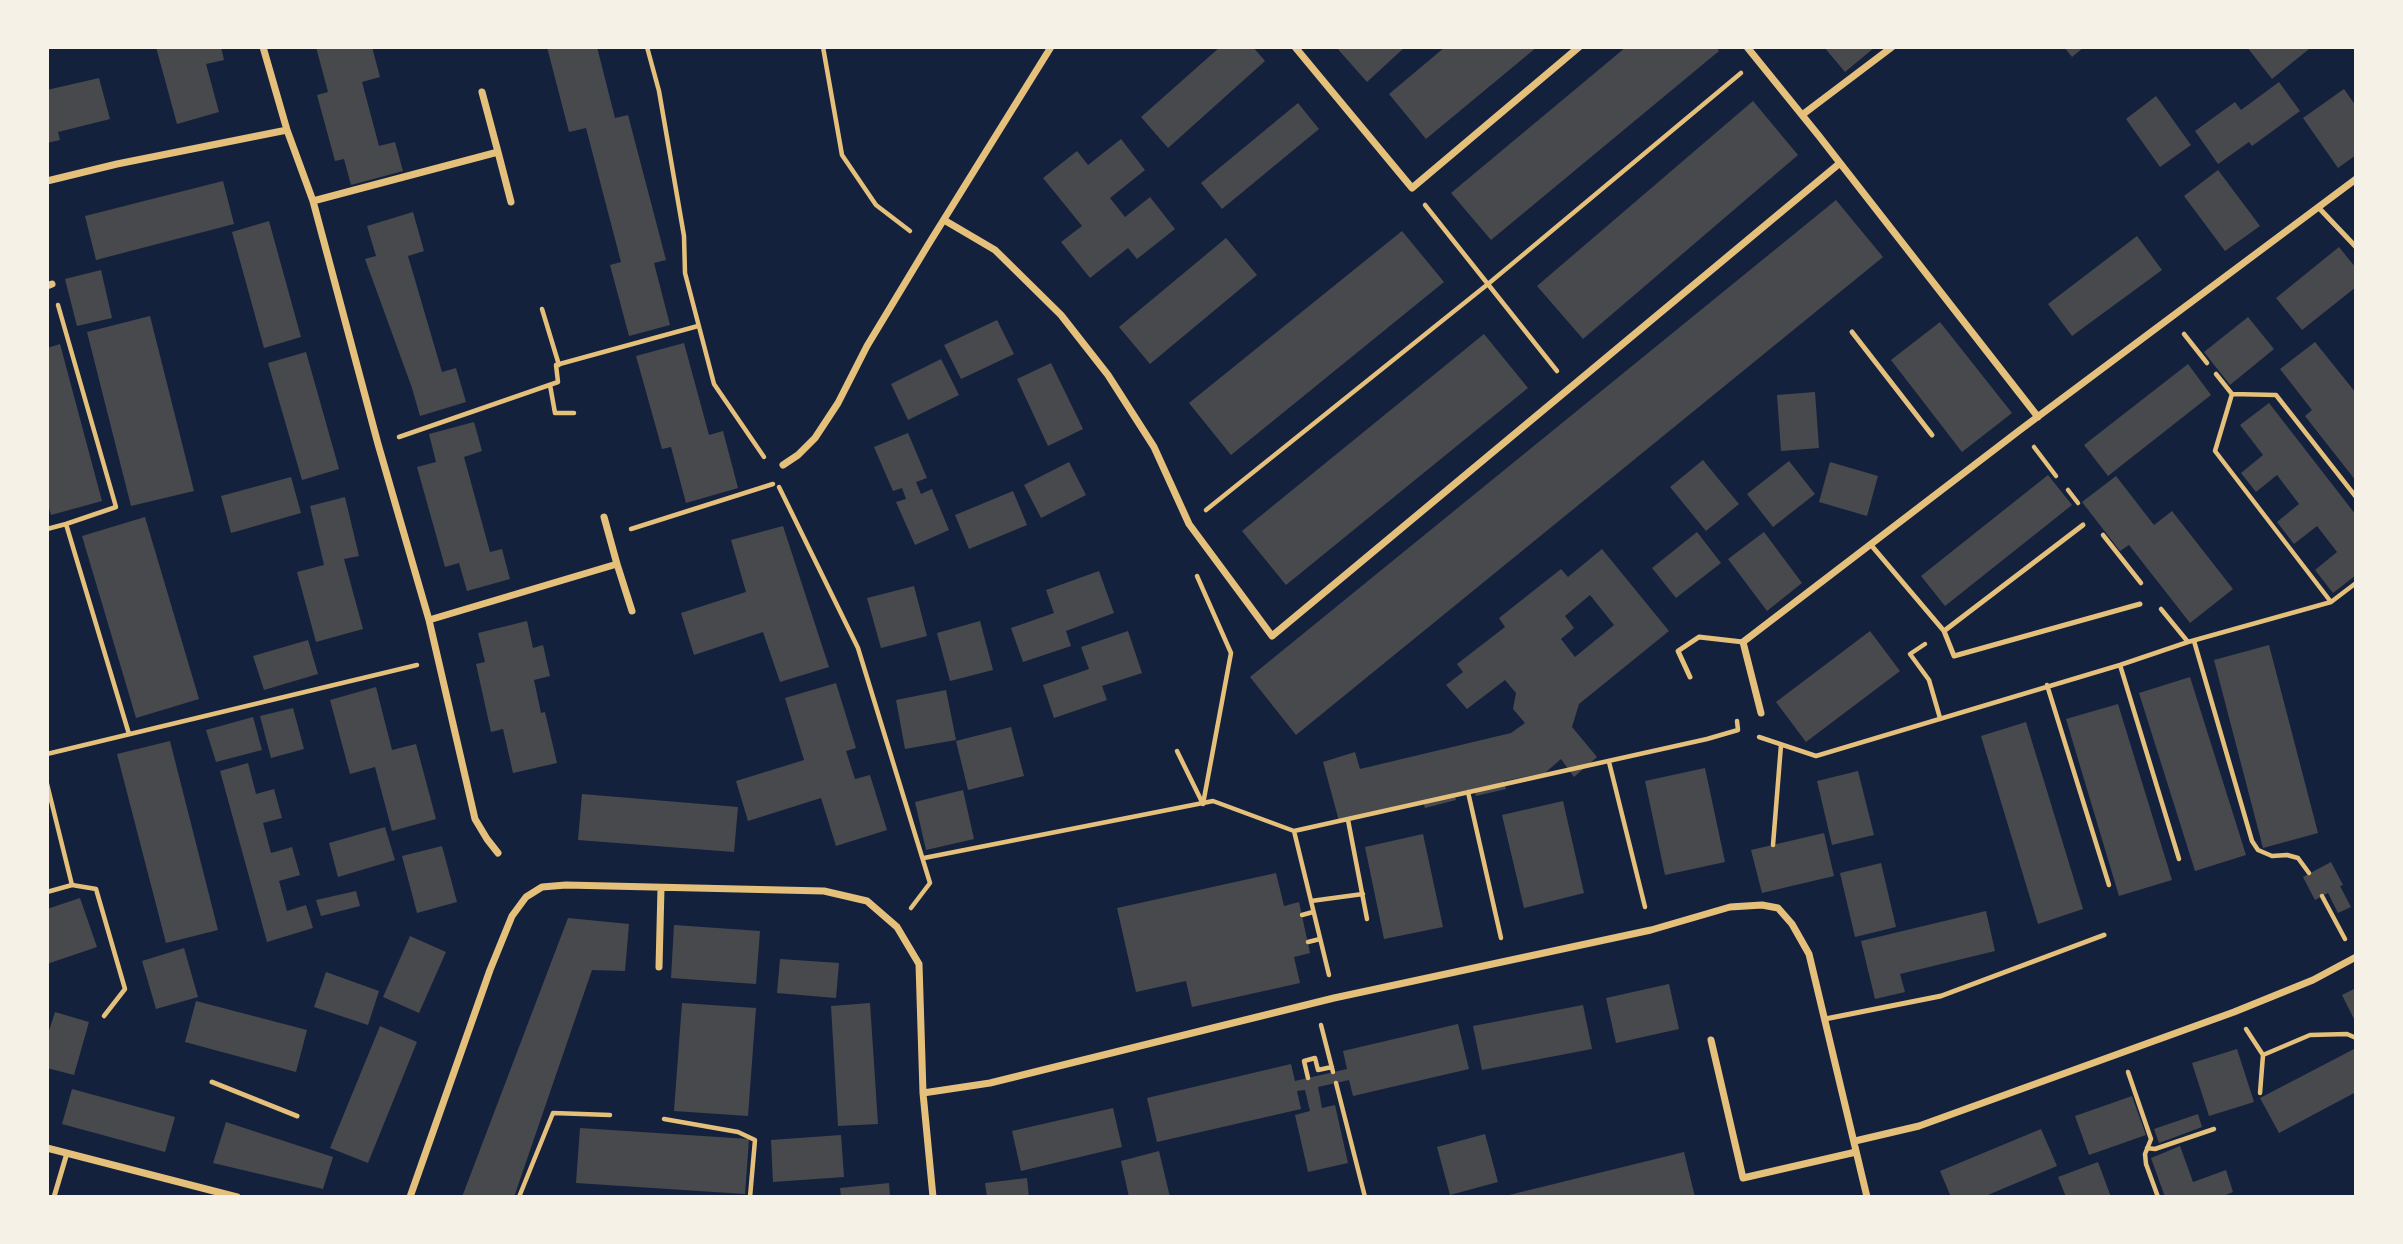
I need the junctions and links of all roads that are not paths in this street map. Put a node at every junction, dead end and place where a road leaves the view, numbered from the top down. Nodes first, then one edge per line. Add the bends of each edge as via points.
1 (263, 47) edge
2 (1051, 47) edge
3 (1295, 47) edge
4 (1579, 47) edge
5 (1748, 47) edge
6 (1892, 47) edge
7 (482, 92) dead end
8 (1802, 115) junction
9 (287, 130) junction
10 (498, 152) junction
11 (1840, 163) junction
12 (2356, 179) edge
13 (47, 181) edge
14 (313, 201) junction
15 (511, 202) dead end
16 (2318, 207) junction
17 (944, 220) junction
18 (2356, 247) edge
19 (1852, 332) dead end
20 (2038, 417) junction
21 (1932, 435) dead end
22 (783, 465) dead end
23 (604, 517) dead end
24 (2083, 525) dead end
25 (1871, 545) junction
26 (617, 564) junction
27 (2140, 604) dead end
28 (632, 611) dead end
29 (429, 620) junction
30 (1944, 631) junction
31 (1743, 642) junction
32 (1690, 677) dead end
33 (1761, 713) dead end
34 (498, 853) dead end
35 (661, 888) junction
36 (2104, 935) dead end
37 (2355, 958) edge
38 (659, 967) dead end
39 (1825, 1019) junction
40 (1711, 1040) dead end
41 (212, 1082) dead end
42 (923, 1093) junction
43 (297, 1116) dead end
44 (1855, 1141) junction
45 (47, 1148) edge
46 (1856, 1152) junction
47 (67, 1153) junction
48 (54, 1197) edge
49 (237, 1197) edge
50 (410, 1197) edge
51 (933, 1197) edge
52 (1867, 1197) edge

1 - 9 street
2 - 17 street
3 - 4 street via 1412,188
5 - 8 street
6 - 8 street
7 - 10 street
8 - 11 street
9 - 13 street
9 - 14 street
10 - 14 street
10 - 15 street
11 - 17 street via 1272,636 1189,524 1154,447 1108,375 1061,315 995,250
11 - 20 street
12 - 16 street
14 - 29 street
16 - 18 lane
16 - 20 street
17 - 22 street via 838,403 815,438
19 - 21 lane
20 - 25 street
23 - 26 street
24 - 30 lane
25 - 30 lane
25 - 31 street
26 - 28 street
26 - 29 street
27 - 30 lane via 1954,656
29 - 34 street via 475,819
31 - 32 lane via 1699,637 1678,651
31 - 33 street
35 - 38 street
35 - 42 street via 824,891 866,901 897,927 919,964
35 - 50 street via 566,885 542,887 526,897 512,916 490,970
36 - 39 lane via 1941,996
37 - 44 street via 2234,1012 1919,1126
39 - 42 street via 1809,954 1792,924 1778,908 1730,907 1651,930 1334,998 990,1083
39 - 44 street
40 - 46 street via 1743,1178
41 - 43 lane
42 - 51 street
44 - 46 street
45 - 47 street
46 - 52 street
47 - 48 lane
47 - 49 street

